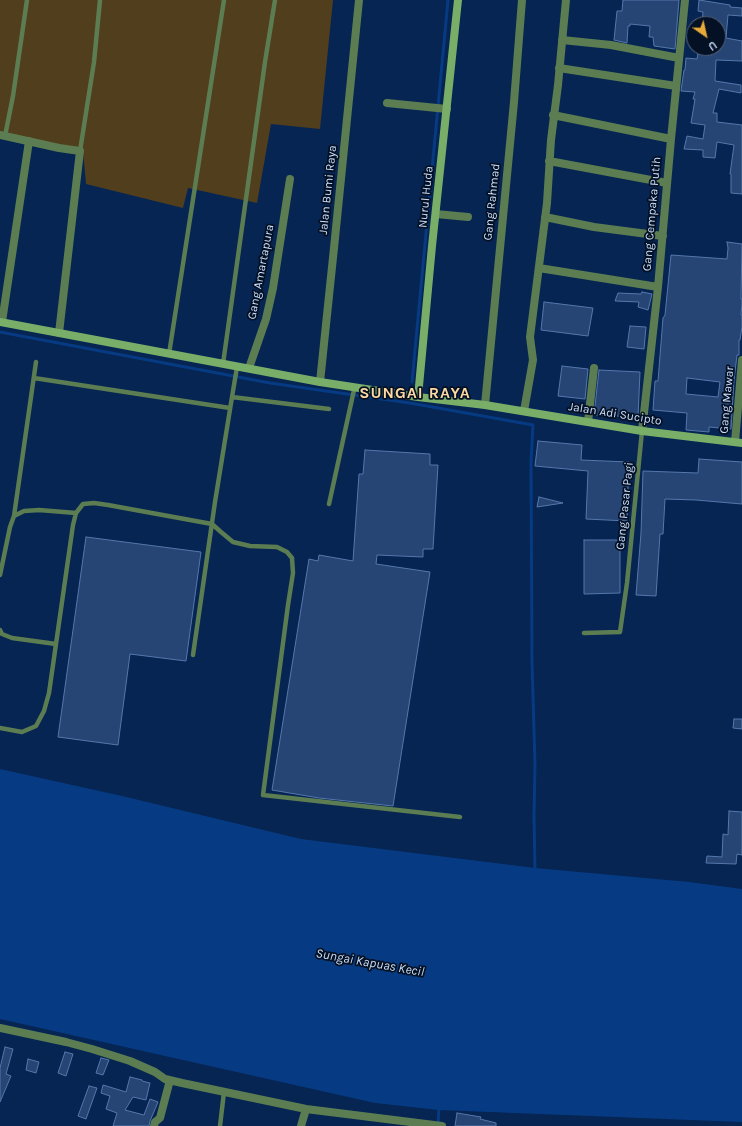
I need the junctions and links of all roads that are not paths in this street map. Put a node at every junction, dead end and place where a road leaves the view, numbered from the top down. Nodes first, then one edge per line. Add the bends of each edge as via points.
1 (27, 0) edge
2 (100, 0) edge
3 (224, 0) edge
4 (275, 0) edge
5 (359, 0) edge
6 (458, 0) edge
7 (522, 0) edge
8 (566, 0) edge
9 (685, 0) edge
10 (562, 40) junction
11 (679, 58) junction
12 (559, 68) junction
13 (676, 86) junction
14 (387, 103) dead end
15 (447, 109) junction
16 (553, 115) junction
17 (2, 135) edge
18 (671, 139) junction
19 (29, 141) junction
20 (80, 151) junction
21 (549, 160) junction
22 (290, 179) dead end
23 (667, 182) junction
24 (436, 214) junction
25 (468, 217) dead end
26 (545, 218) junction
27 (663, 236) junction
28 (539, 268) junction
29 (658, 287) junction
30 (1, 322) edge
31 (59, 333) junction
32 (169, 354) junction
33 (742, 360) edge
34 (36, 362) dead end
35 (223, 364) junction
36 (249, 368) junction
37 (594, 368) dead end
38 (237, 369) junction
39 (34, 378) junction
40 (320, 382) junction
41 (354, 390) dead end
42 (232, 396) junction
43 (418, 397) junction
44 (485, 405) junction
45 (230, 408) junction
46 (329, 409) dead end
47 (524, 411) junction
48 (588, 422) junction
49 (642, 431) junction
50 (739, 443) edge
51 (329, 504) dead end
52 (76, 513) junction
53 (14, 516) junction
54 (212, 524) junction
55 (0, 575) edge
56 (0, 630) edge
57 (584, 633) dead end
58 (56, 644) junction
59 (194, 655) dead end
60 (0, 728) edge
61 (460, 817) dead end
62 (0, 1028) edge
63 (170, 1080) junction
64 (224, 1092) junction
65 (306, 1109) junction
66 (154, 1126) edge
67 (220, 1126) edge
68 (301, 1126) edge
69 (442, 1126) edge

1 - 17 lane via 13,96
2 - 20 lane via 94,62
3 - 32 lane
4 - 35 lane
5 - 40 street, Jalan Bumi Raya
6 - 15 main road, Nurul Huda
7 - 44 street, Gang Rahmad
8 - 10 street
9 - 11 street, Gang Cempaka Putih
10 - 11 street via 611,45
10 - 12 street
11 - 13 street, Gang Cempaka Putih
12 - 13 street
12 - 16 street
13 - 18 street, Gang Cempaka Putih
14 - 15 street
15 - 24 main road, Nurul Huda
16 - 18 street
16 - 21 street
17 - 19 street
18 - 23 street, Gang Cempaka Putih
19 - 20 street
19 - 30 street
20 - 31 street
21 - 23 street
21 - 26 street
22 - 36 street, Gang Amartapura via 273,288 266,319
23 - 27 street, Gang Cempaka Putih
24 - 25 street
24 - 43 main road, Nurul Huda
26 - 27 street
26 - 28 street
27 - 29 street, Gang Cempaka Putih
28 - 29 street
28 - 47 street via 530,337 533,360
29 - 49 street, Gang Cempaka Putih
30 - 31 main road, Jalan Adi Sucipto
31 - 32 main road, Jalan Adi Sucipto
32 - 35 main road, Jalan Adi Sucipto
33 - 50 street, Gang Mawar
34 - 39 lane
35 - 38 main road, Jalan Adi Sucipto
36 - 38 main road, Jalan Adi Sucipto
36 - 40 main road, Jalan Adi Sucipto
37 - 48 street
38 - 42 lane
39 - 45 lane
39 - 53 lane
40 - 43 main road, Jalan Adi Sucipto
41 - 51 lane
42 - 45 lane
42 - 46 lane
43 - 44 main road, Jalan Adi Sucipto
44 - 47 main road, Jalan Adi Sucipto
45 - 54 lane
47 - 48 main road, Jalan Adi Sucipto
48 - 49 main road, Jalan Adi Sucipto
49 - 50 main road, Jalan Adi Sucipto
49 - 57 lane, Gang Pasar Pagi via 620,632
52 - 53 lane via 39,510 24,511
52 - 54 lane via 83,504 94,503
52 - 58 lane
53 - 55 lane
54 - 59 lane
54 - 61 lane via 233,542 250,546 277,547 292,558 293,572 263,795
56 - 58 lane via 2,634 12,638
58 - 60 lane via 50,693 36,726 22,732
62 - 63 street via 92,1049 139,1064
63 - 64 street
63 - 66 street via 160,1118
64 - 65 street
64 - 67 lane
65 - 68 street
65 - 69 street

